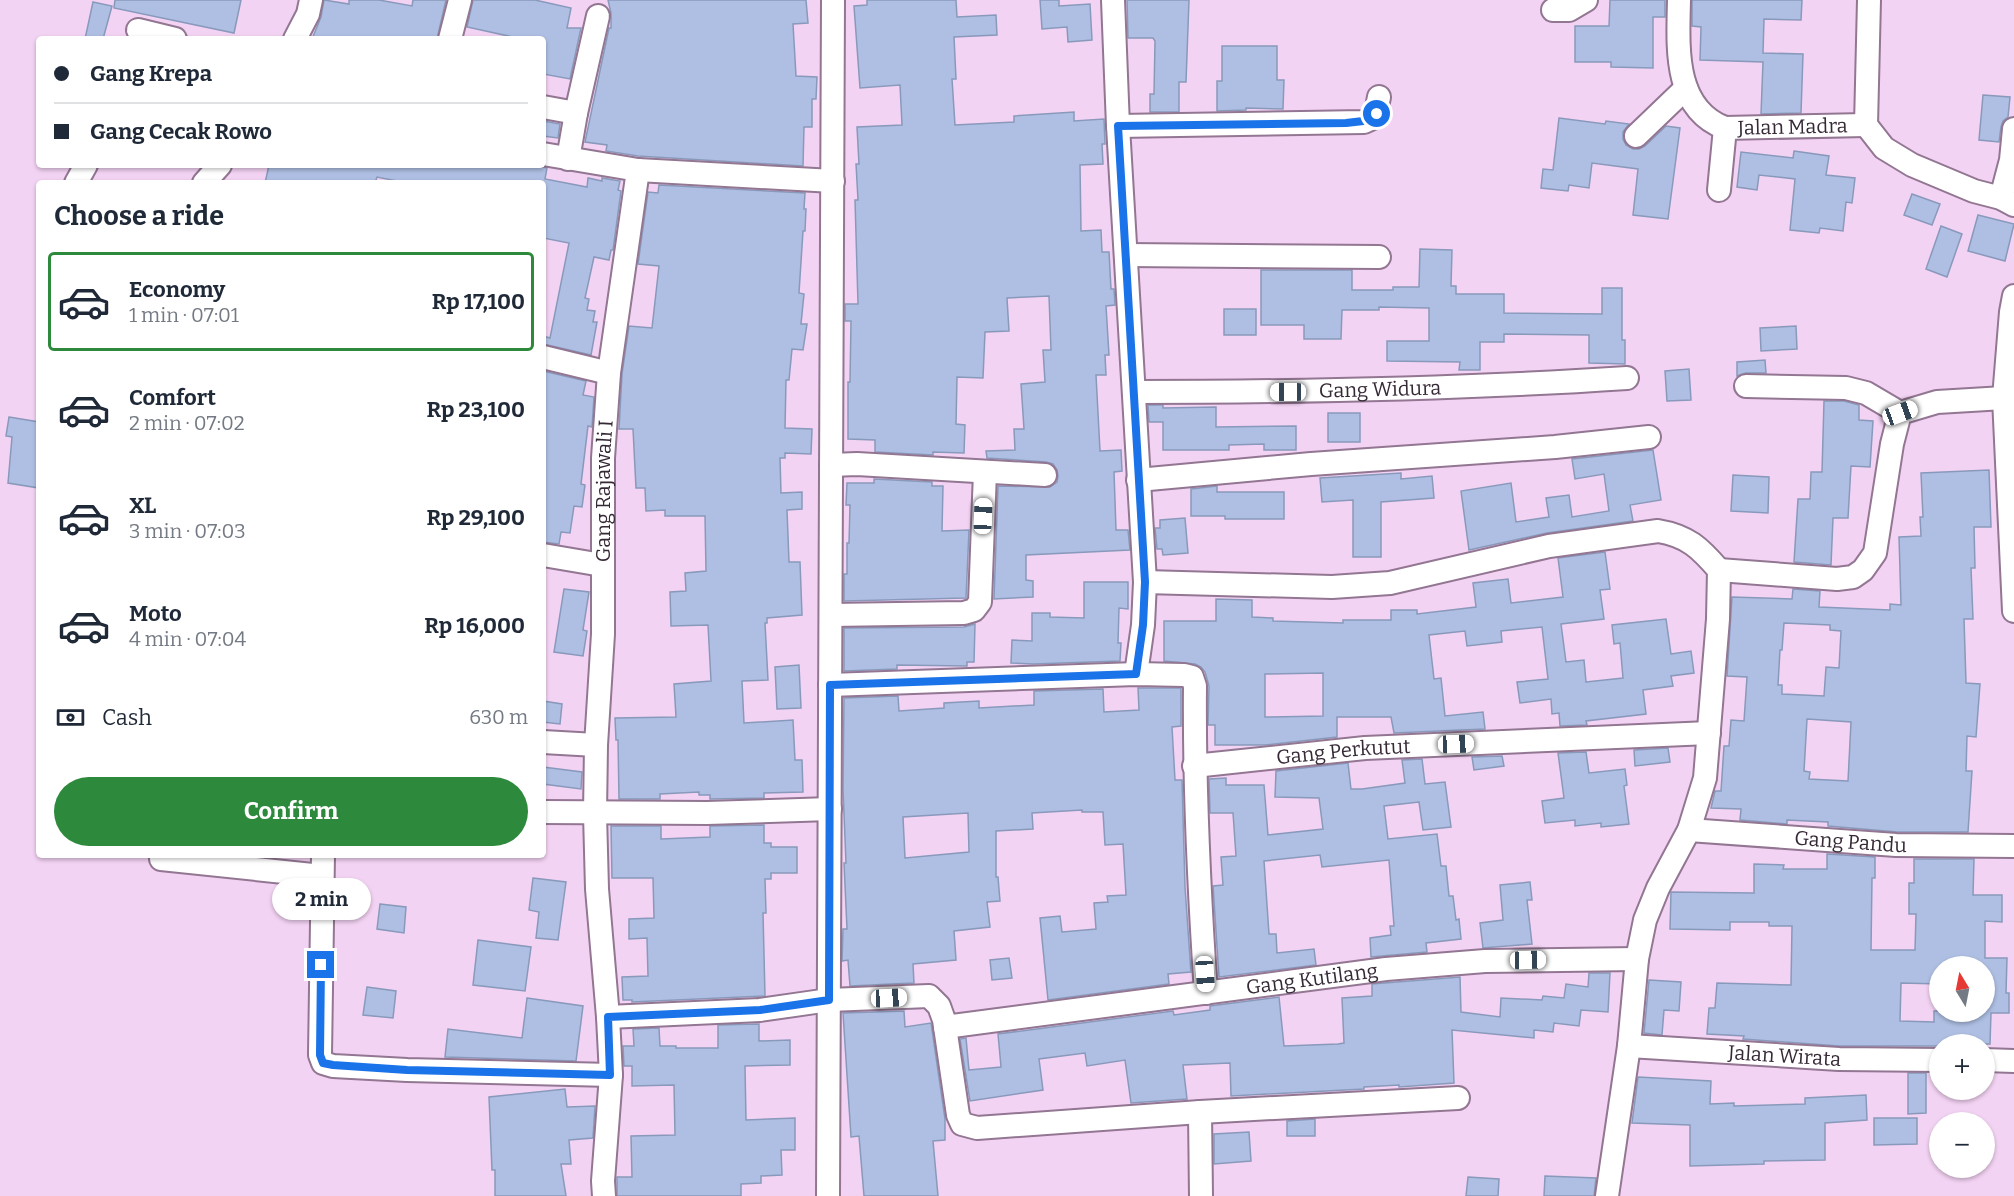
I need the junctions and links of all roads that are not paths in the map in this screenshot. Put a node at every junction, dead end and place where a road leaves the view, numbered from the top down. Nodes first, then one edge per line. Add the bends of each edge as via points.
1 (311, 0) edge
2 (460, 0) edge
3 (833, 0) edge
4 (1113, 0) edge
5 (1586, 0) edge
6 (1679, 0) edge
7 (1869, 0) edge
8 (1553, 10) dead end
9 (598, 16) dead end
10 (138, 30) dead end
11 (163, 36) edge
12 (297, 36) edge
13 (451, 36) edge
14 (1686, 88) junction
15 (1379, 97) dead end
16 (546, 108) edge
17 (576, 113) junction
18 (1866, 125) junction
19 (1118, 126) junction
20 (1725, 128) junction
21 (2014, 129) edge
22 (1636, 136) dead end
23 (546, 155) edge
24 (568, 159) junction
25 (217, 168) edge
26 (638, 170) junction
27 (207, 180) edge
28 (832, 181) junction
29 (1719, 190) dead end
30 (2008, 202) edge
31 (1126, 255) junction
32 (1378, 257) dead end
33 (2014, 296) edge
34 (546, 358) edge
35 (609, 373) junction
36 (1627, 378) dead end
37 (1746, 386) dead end
38 (1134, 392) junction
39 (2004, 398) junction
40 (1900, 413) junction
41 (1649, 437) dead end
42 (831, 465) junction
43 (985, 472) junction
44 (1046, 475) dead end
45 (1138, 480) junction
46 (546, 556) edge
47 (602, 565) junction
48 (1719, 570) junction
49 (1145, 582) junction
50 (2014, 611) edge
51 (831, 615) junction
52 (1136, 674) junction
53 (830, 685) junction
54 (1709, 733) junction
55 (546, 742) edge
56 (596, 745) junction
57 (1194, 766) junction
58 (830, 809) junction
59 (546, 812) edge
60 (595, 814) junction
61 (1689, 830) junction
62 (2014, 846) edge
63 (161, 859) dead end
64 (322, 865) edge
65 (1637, 959) junction
66 (1206, 993) junction
67 (829, 1000) junction
68 (608, 1017) junction
69 (945, 1027) junction
70 (1629, 1046) junction
71 (1929, 1060) edge
72 (1995, 1060) edge
73 (2014, 1061) edge
74 (610, 1075) junction
75 (1458, 1098) dead end
76 (1200, 1112) junction
77 (604, 1196) edge
78 (828, 1196) edge
79 (1201, 1196) edge
80 (1607, 1196) edge

1 - 12 street
2 - 13 street
3 - 28 street
4 - 19 street
5 - 8 street via 1569,10
6 - 14 street, Jalan Madra via 1678,57
7 - 18 street
9 - 17 street
10 - 11 street
14 - 20 street, Jalan Madra via 1698,110 1711,123
14 - 22 street
15 - 19 street via 1375,117 1364,122
16 - 17 street
17 - 24 street
18 - 20 street, Jalan Madra
18 - 30 street via 1884,148 1912,165
19 - 31 street
20 - 29 street
21 - 30 street
23 - 24 street
24 - 26 street
25 - 27 street
26 - 28 street
26 - 35 street, Gang Rajawali I
28 - 42 street
31 - 32 street
31 - 38 street
33 - 39 street
34 - 35 street
35 - 47 street, Gang Rajawali I
36 - 38 street, Gang Widura via 1480,387
37 - 40 street via 1846,388 1866,393
38 - 45 street
39 - 40 street via 1937,402
39 - 50 street
40 - 48 street via 1875,553 1863,570 1853,577 1837,579
41 - 45 street
42 - 43 street
42 - 51 street
43 - 44 street
43 - 51 street via 980,602 974,610
45 - 49 street
46 - 47 street
47 - 56 street, Gang Rajawali I via 603,634
48 - 49 street via 1694,543 1658,531 1549,546 1390,583 1332,587
48 - 54 street
49 - 52 street
51 - 53 street
52 - 53 street
52 - 57 street via 1192,677
53 - 58 street
54 - 57 street, Gang Perkutut via 1365,748
54 - 61 street via 1705,778
55 - 56 street
56 - 60 street, Gang Rajawali I
57 - 66 street
58 - 60 street
58 - 67 street
59 - 60 street
60 - 68 street, Gang Rajawali I
61 - 62 street, Gang Pandu via 1896,845
61 - 65 street via 1645,920
63 - 64 street
64 - 74 street via 323,1063 407,1070
65 - 66 street, Gang Kutilang via 1485,961 1386,969
65 - 70 street
66 - 69 street, Gang Kutilang
67 - 68 street via 760,1010
67 - 69 street via 929,996 939,1006
67 - 78 street
68 - 74 street, Gang Rajawali I
69 - 76 street via 958,1115 968,1127
70 - 71 street, Jalan Wirata via 1839,1059
70 - 80 street
72 - 73 street
74 - 77 street, Gang Rajawali I
75 - 76 street
76 - 79 street

